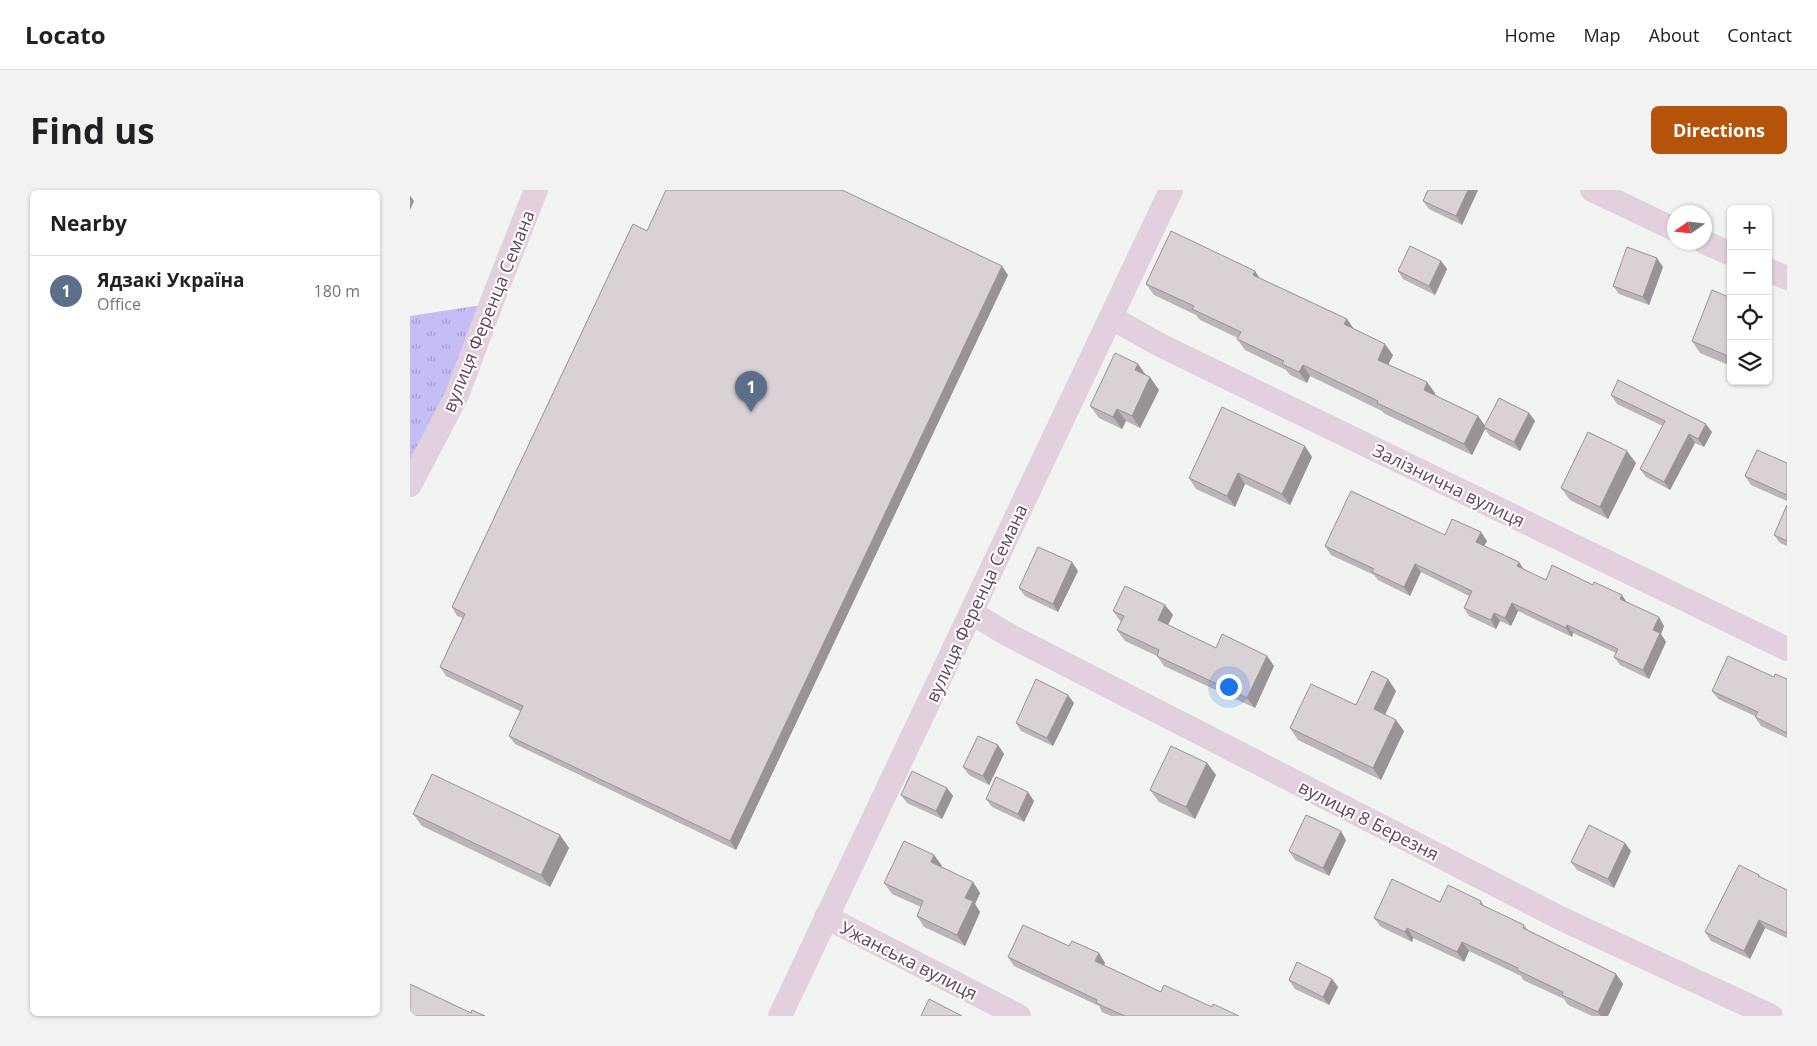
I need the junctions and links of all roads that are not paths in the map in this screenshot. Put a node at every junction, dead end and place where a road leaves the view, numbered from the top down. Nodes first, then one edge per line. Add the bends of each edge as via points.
1 (536, 190) edge
2 (1171, 190) edge
3 (1592, 190) edge
4 (1667, 226) edge
5 (1712, 246) edge
6 (1727, 252) edge
7 (1772, 272) edge
8 (1787, 278) edge
9 (1112, 318) junction
10 (410, 485) edge
11 (972, 613) junction
12 (1787, 649) edge
13 (826, 917) junction
14 (780, 1016) edge
15 (1019, 1016) edge
16 (1772, 1016) edge

1 - 10 street, вулиця Ференца Семана via 457,395
2 - 9 street, вулиця Ференца Семана
3 - 4 street
5 - 6 street
7 - 8 street
9 - 11 street, вулиця Ференца Семана
9 - 12 street, Залізнична вулиця via 1160,345
11 - 13 street, вулиця Ференца Семана
11 - 16 street, вулиця 8 Березня via 1014,638 1562,919
13 - 14 street, вулиця Ференца Семана
13 - 15 street, Ужанська вулиця

